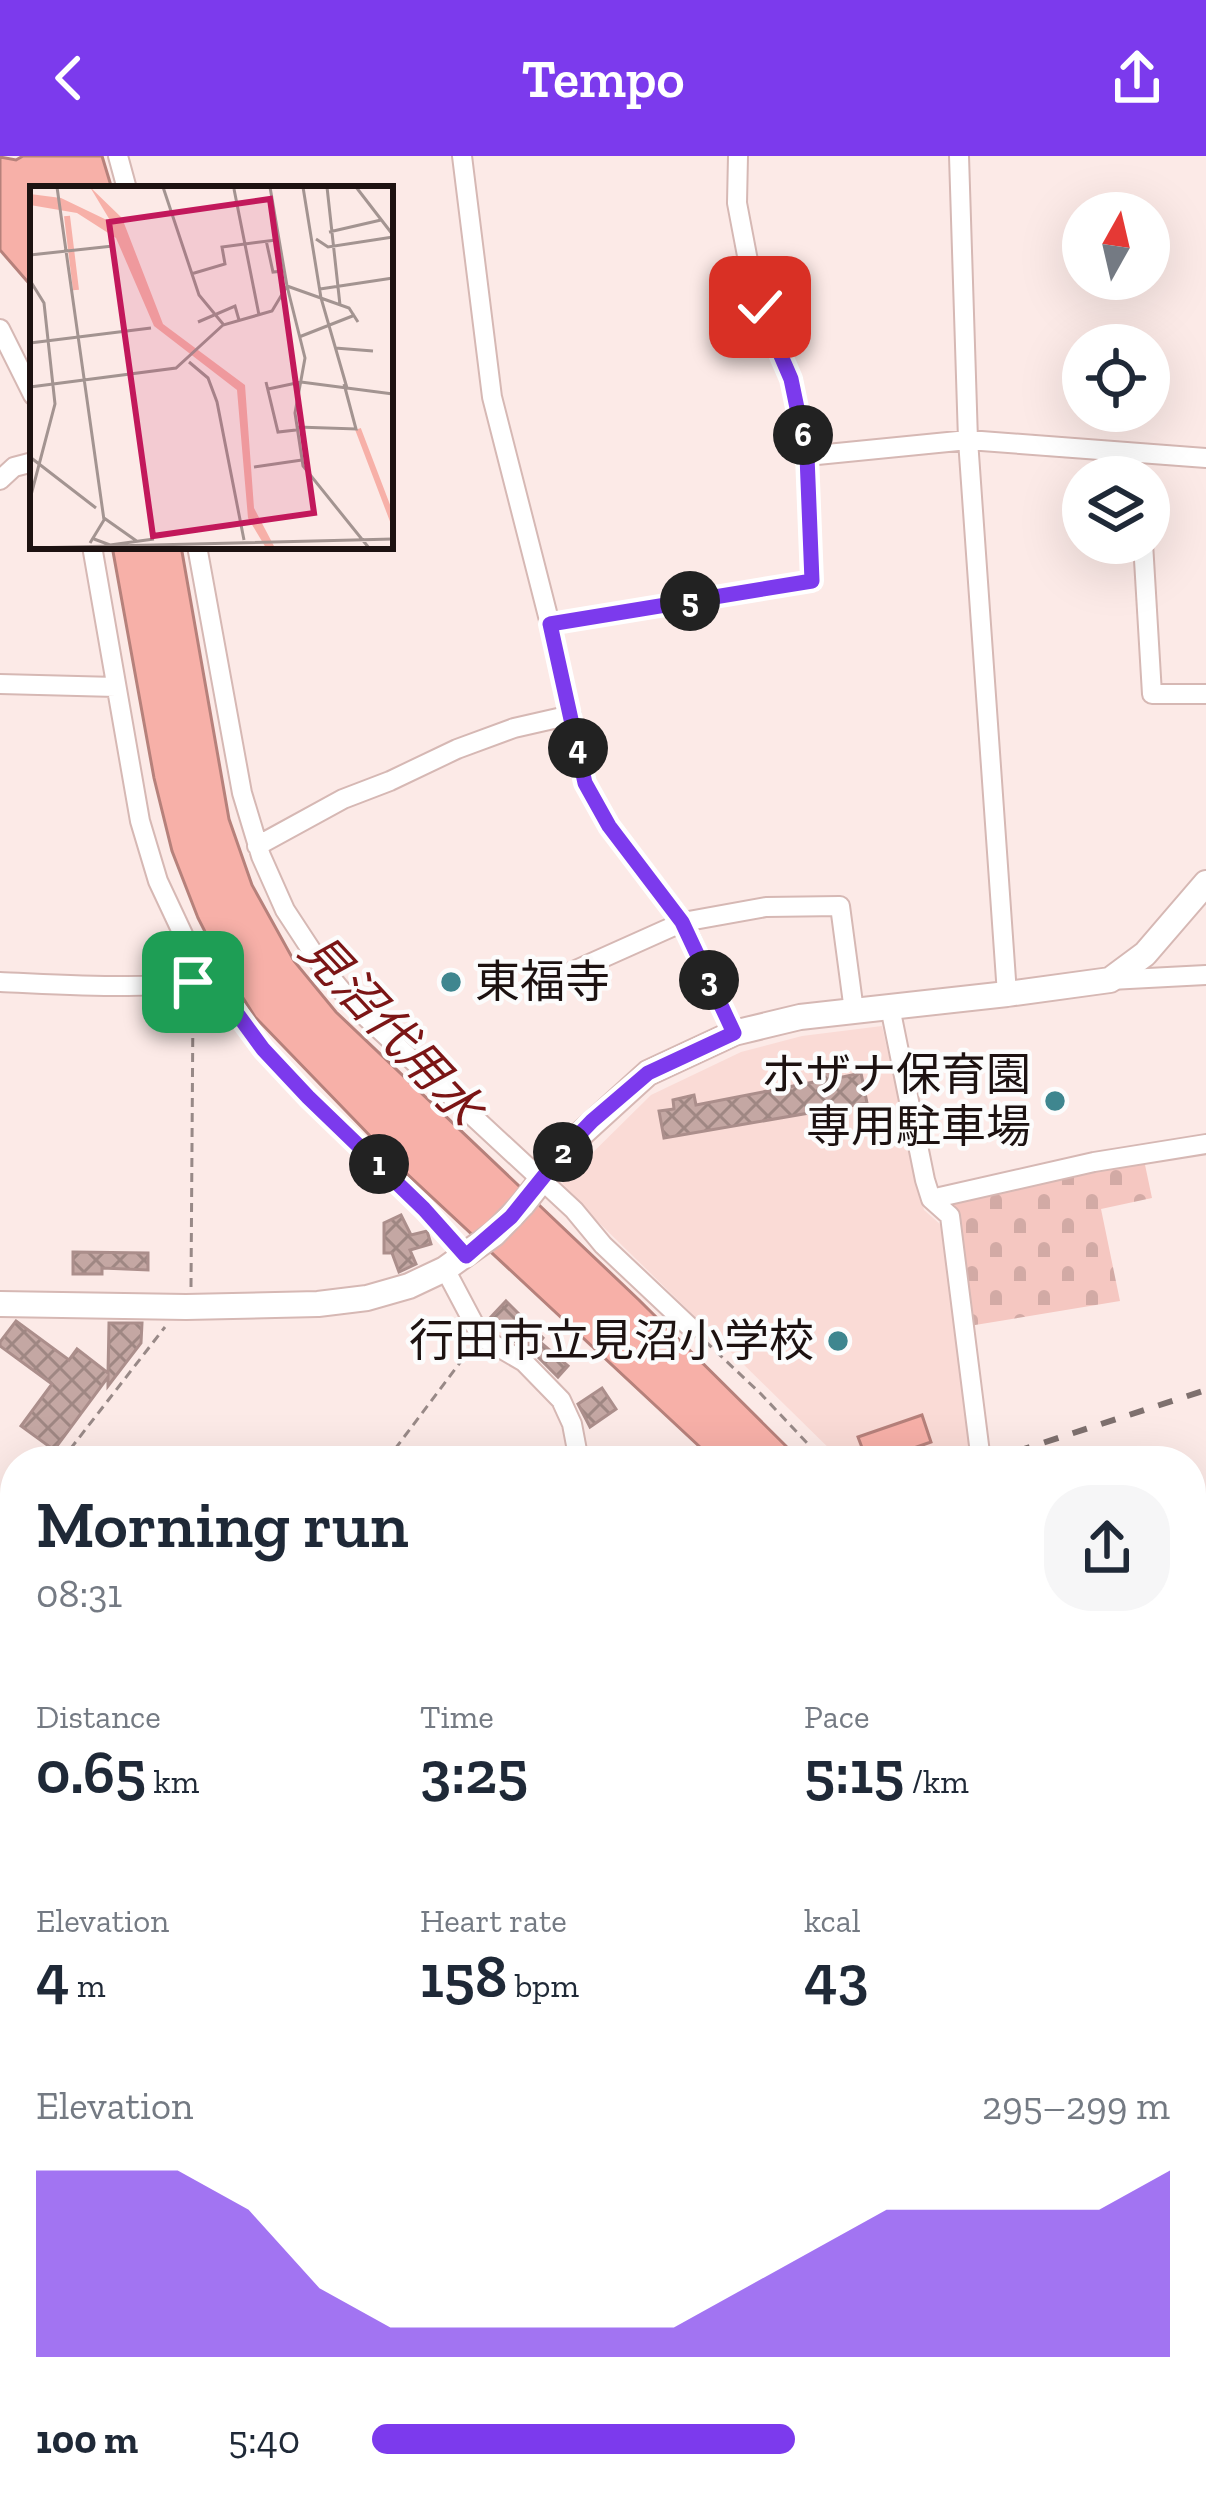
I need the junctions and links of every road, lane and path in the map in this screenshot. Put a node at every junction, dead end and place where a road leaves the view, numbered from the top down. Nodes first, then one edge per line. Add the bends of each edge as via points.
1 (118, 156) edge
2 (462, 156) edge
3 (738, 156) edge
4 (959, 156) edge
5 (126, 186) edge
6 (1, 335) edge
7 (30, 389) edge
8 (968, 440) junction
9 (1137, 452) junction
10 (807, 456) junction
11 (1137, 456) edge
12 (1206, 458) edge
13 (30, 463) edge
14 (0, 479) edge
15 (93, 549) edge
16 (198, 549) edge
17 (1144, 564) edge
18 (550, 624) junction
19 (0, 685) edge
20 (116, 687) junction
21 (1206, 694) edge
22 (571, 715) junction
23 (257, 846) junction
24 (1206, 883) edge
25 (682, 922) junction
26 (1206, 975) edge
27 (198, 980) junction
28 (1110, 980) junction
29 (0, 982) edge
30 (549, 982) dead end
31 (1007, 994) junction
32 (890, 1007) junction
33 (854, 1011) junction
34 (734, 1033) junction
35 (1206, 1144) edge
36 (538, 1183) junction
37 (931, 1199) junction
38 (461, 1259) junction
39 (0, 1304) edge
40 (180, 1307) junction
41 (691, 1328) joint
42 (481, 1337) junction
43 (73, 1446) edge
44 (397, 1446) edge
45 (576, 1446) edge
46 (810, 1446) edge
47 (979, 1446) edge

1 - 5 street
2 - 18 street via 492,397
3 - 10 street via 737,203 753,287 791,379
4 - 8 street
6 - 7 street
8 - 9 street
8 - 10 street
8 - 31 street
9 - 11 street
9 - 12 street
10 - 18 street via 812,581
13 - 14 street
15 - 20 street
16 - 23 street
17 - 21 street via 1152,694
18 - 22 street
19 - 20 street
20 - 27 street via 140,821
22 - 23 street via 457,748
22 - 25 street via 585,783
23 - 36 street via 294,925 345,996
24 - 28 main road
25 - 30 street
25 - 33 street via 766,907 840,906
25 - 34 street
26 - 28 street
27 - 29 street
27 - 38 path via 222,993 263,1049 424,1209
27 - 40 path
28 - 31 main road
31 - 32 main road
32 - 33 main road
32 - 37 street
33 - 34 main road
34 - 36 main road via 648,1073
35 - 37 street
36 - 38 main road
36 - 41 street
37 - 47 street via 950,1216
38 - 40 main road via 396,1290 344,1302
38 - 42 street
39 - 40 main road
40 - 43 path
41 - 46 path
42 - 44 path
42 - 45 street via 562,1400

